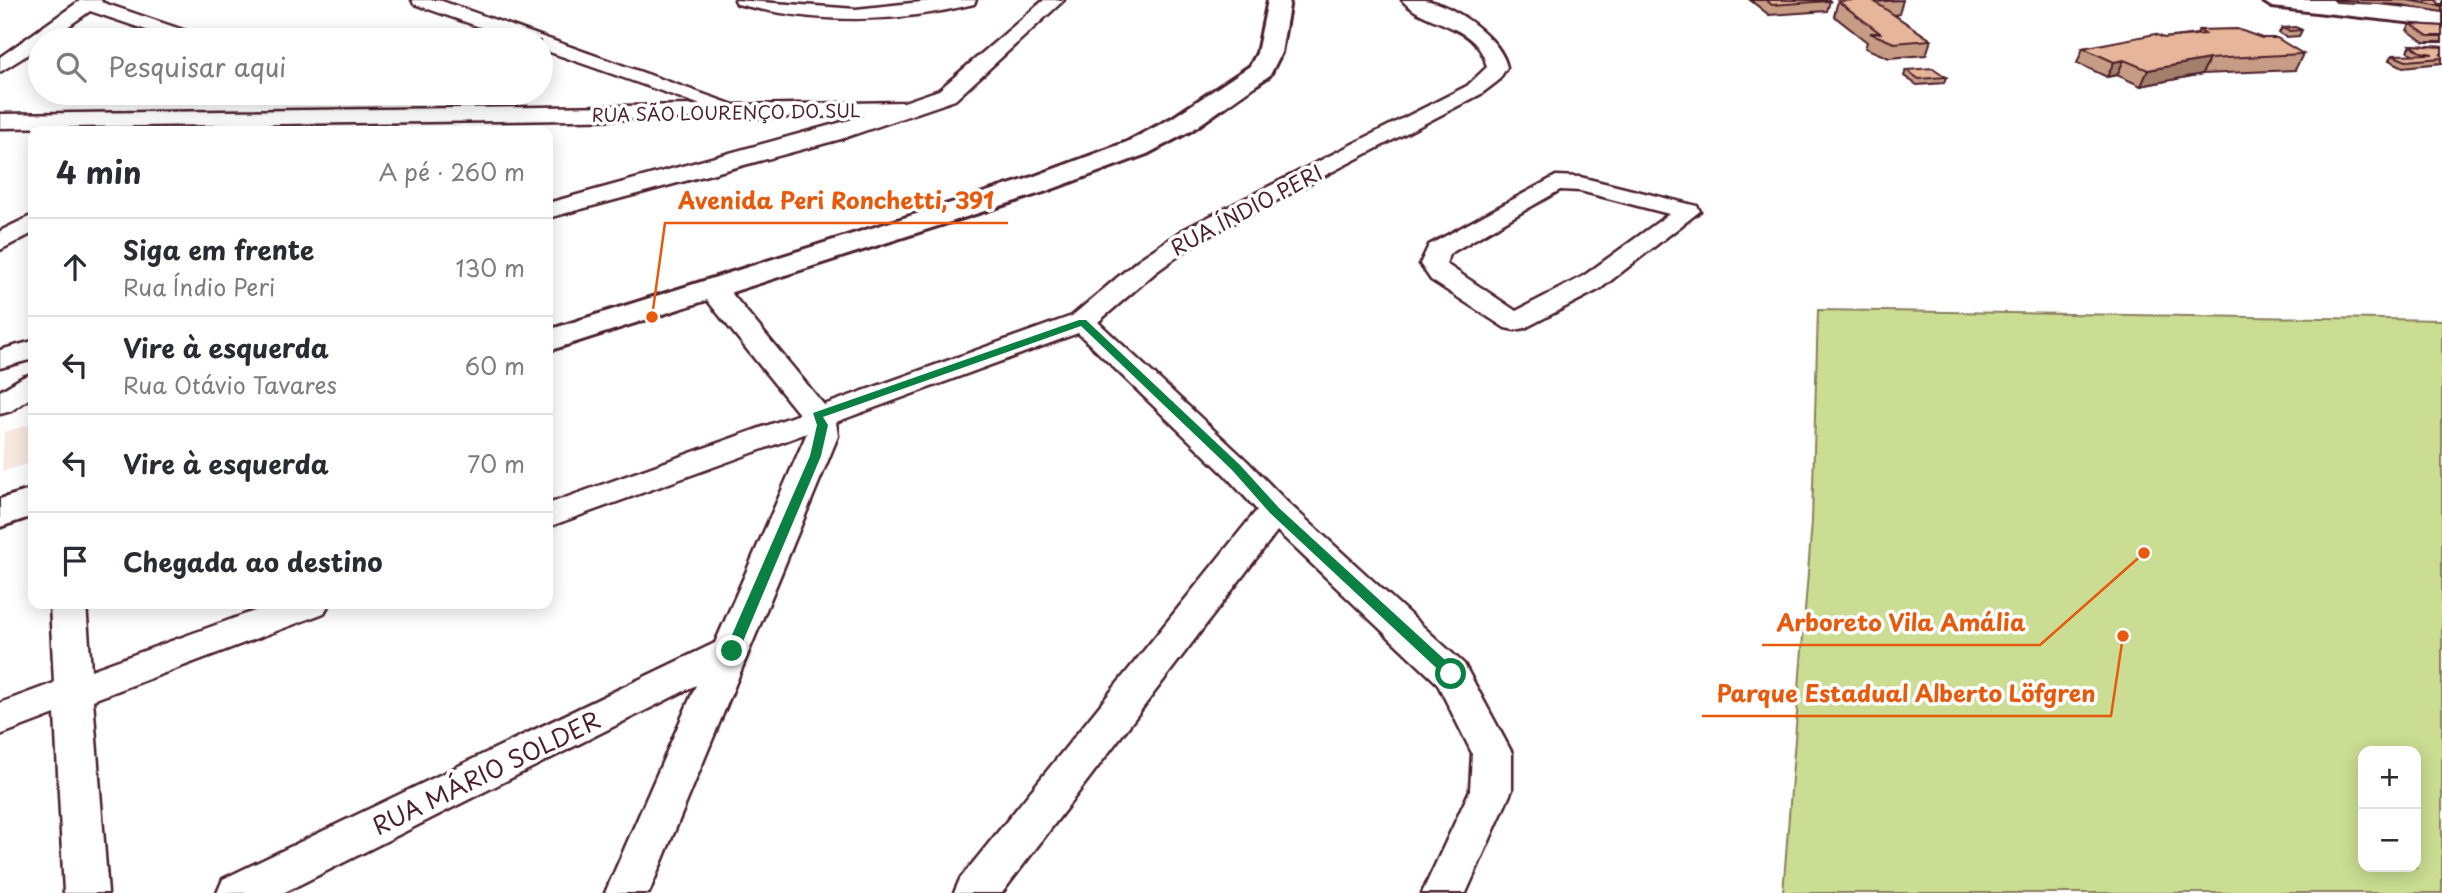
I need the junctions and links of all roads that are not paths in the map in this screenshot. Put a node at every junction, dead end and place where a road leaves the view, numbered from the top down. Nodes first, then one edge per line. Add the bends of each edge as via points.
1 (421, 0) edge
2 (744, 0) edge
3 (967, 0) edge
4 (1055, 0) edge
5 (1279, 0) edge
6 (1412, 0) edge
7 (2272, 0) edge
8 (90, 2) edge
9 (915, 6) edge
10 (2442, 19) edge
11 (53, 28) edge
12 (161, 28) edge
13 (501, 28) edge
14 (28, 46) edge
15 (553, 46) edge
16 (0, 66) edge
17 (338, 105) edge
18 (905, 110) junction
19 (743, 113) junction
20 (362, 116) junction
21 (433, 116) junction
22 (216, 118) junction
23 (0, 121) edge
24 (202, 126) edge
25 (418, 126) edge
26 (553, 210) edge
27 (1688, 211) joint
28 (28, 226) edge
29 (0, 242) edge
30 (713, 289) junction
31 (1082, 322) junction
32 (553, 339) edge
33 (28, 351) edge
34 (0, 359) edge
35 (28, 386) edge
36 (0, 405) edge
37 (817, 416) junction
38 (28, 504) edge
39 (1275, 510) junction
40 (0, 513) edge
41 (553, 514) edge
42 (68, 609) edge
43 (297, 609) edge
44 (732, 651) junction
45 (75, 691) junction
46 (0, 719) edge
47 (86, 893) edge
48 (239, 893) edge
49 (627, 893) edge
50 (976, 893) edge
51 (1444, 893) edge

1 - 13 street
2 - 9 street via 820,13
3 - 9 street
4 - 18 street via 963,83
5 - 30 main road via 1269,53 1261,70 1203,111 1137,148 1034,186
6 - 31 street, RUA ÍNDIO PERI via 1475,34 1492,50 1497,67 1491,77 1475,90 1190,236 1147,265
7 - 10 main road
8 - 11 street
8 - 12 street
14 - 16 street
15 - 19 street
17 - 20 street
18 - 19 street, RUA SÃO LOURENÇO DO SUL
18 - 26 street
19 - 21 street, RUA SÃO LOURENÇO DO SUL
20 - 21 street, RUA SÃO LOURENÇO DO SUL
20 - 22 street, RUA SÃO LOURENÇO DO SUL
21 - 25 street
22 - 23 street, RUA SÃO LOURENÇO DO SUL
22 - 24 street
27 - 27 street via 1591,283 1515,322 1440,274 1433,264 1438,250 1556,183 1580,184
28 - 29 street
30 - 32 main road
30 - 37 street
31 - 37 street
31 - 39 street
33 - 34 street
35 - 36 street
37 - 41 street
37 - 44 street via 823,425 815,456
38 - 40 main road
39 - 50 street
39 - 51 street via 1451,674 1492,753 1491,790
42 - 45 street
43 - 45 street
44 - 48 street, RUA MÁRIO SOLDER
44 - 49 street
45 - 46 street
45 - 47 street

